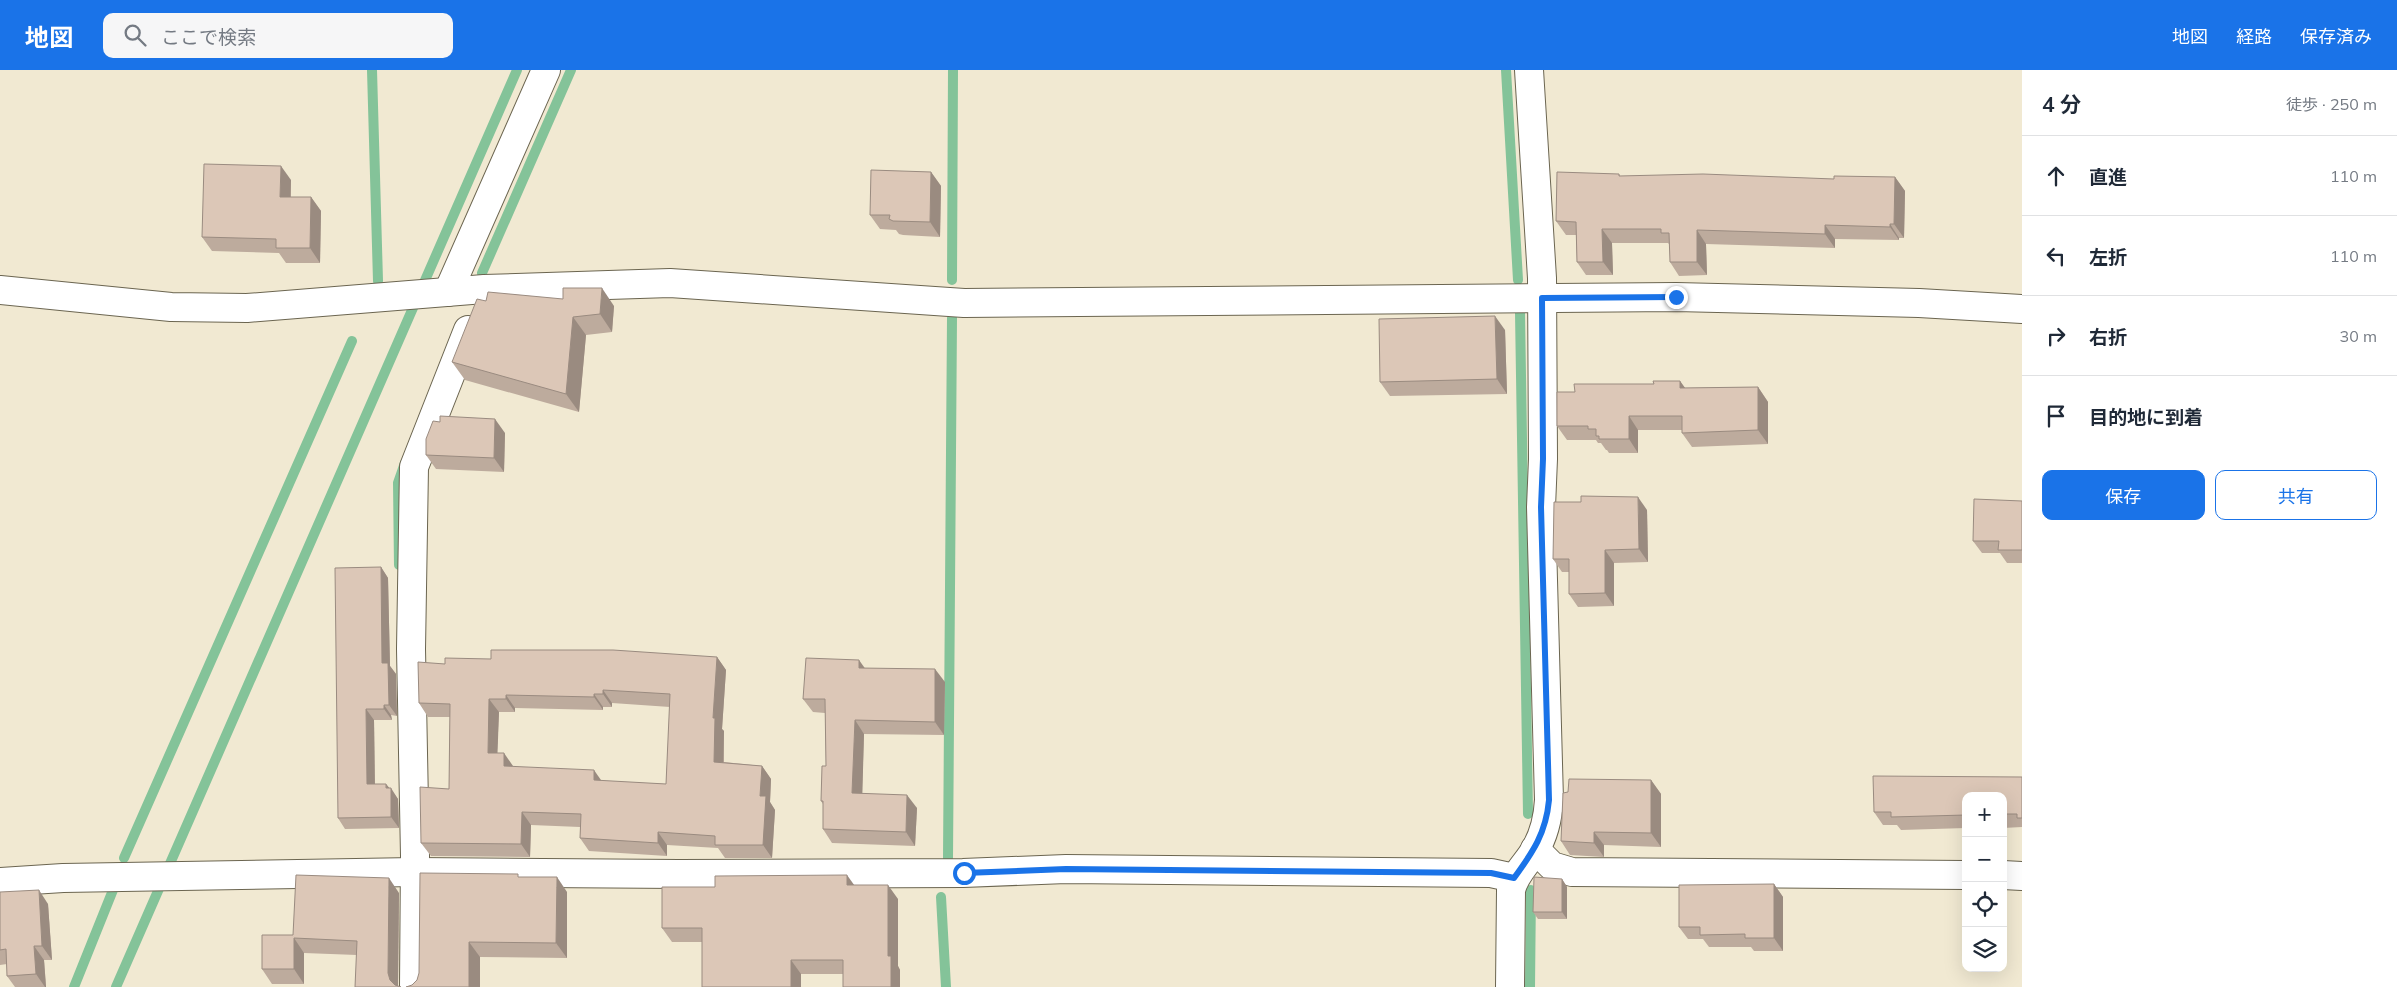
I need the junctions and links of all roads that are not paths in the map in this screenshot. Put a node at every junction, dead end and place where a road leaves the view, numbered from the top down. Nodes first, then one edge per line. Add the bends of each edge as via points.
1 (546, 70) edge
2 (1529, 70) edge
3 (484, 289) junction
4 (0, 290) edge
5 (439, 293) junction
6 (1542, 298) junction
7 (2022, 309) edge
8 (1535, 849) junction
9 (414, 872) junction
10 (1962, 875) edge
11 (2007, 875) edge
12 (2022, 876) edge
13 (1514, 878) junction
14 (0, 882) edge
15 (414, 987) edge
16 (1510, 987) edge

1 - 5 street
2 - 6 street
3 - 5 street
3 - 6 street via 670,283 964,302
3 - 9 street via 414,467 411,649
4 - 5 street via 171,307 247,308
6 - 7 street via 1676,297
6 - 8 street via 1541,507 1549,800 1548,818
8 - 10 street via 1552,866 1572,872
8 - 13 street
9 - 13 street via 964,873 1066,869 1491,873
9 - 14 street
9 - 15 street
11 - 12 street
13 - 16 street via 1511,890

